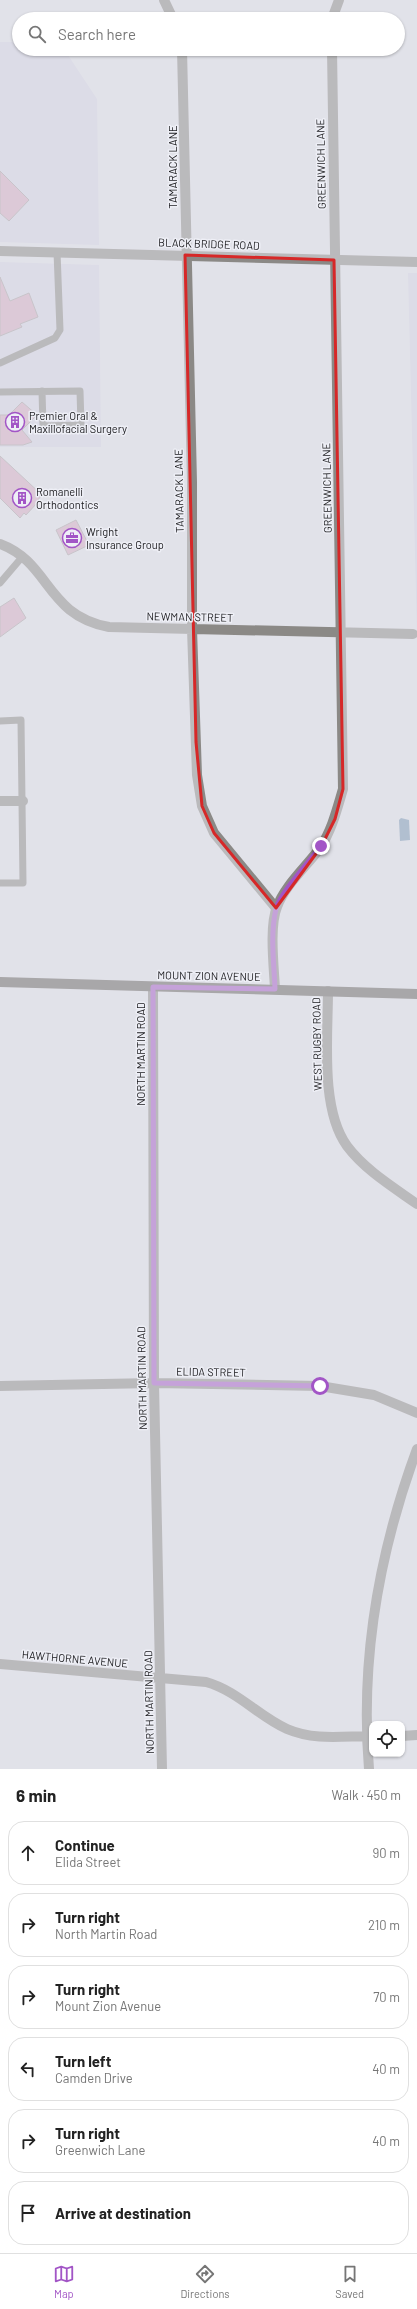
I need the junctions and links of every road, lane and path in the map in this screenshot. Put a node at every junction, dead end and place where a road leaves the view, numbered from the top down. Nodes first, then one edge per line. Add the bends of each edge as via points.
1 (164, 0) edge
2 (339, 0) edge
3 (170, 12) edge
4 (335, 12) edge
5 (184, 56) edge
6 (332, 56) edge
7 (0, 251) edge
8 (57, 252) junction
9 (185, 255) junction
10 (334, 260) junction
11 (417, 262) edge
12 (0, 363) edge
13 (42, 391) junction
14 (0, 392) edge
15 (0, 544) edge
16 (23, 556) junction
17 (0, 583) edge
18 (192, 629) junction
19 (342, 633) junction
20 (413, 634) dead end
21 (0, 721) edge
22 (0, 801) edge
23 (23, 801) junction
24 (0, 883) edge
25 (276, 908) junction
26 (0, 982) edge
27 (153, 987) junction
28 (275, 989) junction
29 (328, 991) junction
30 (417, 994) edge
31 (417, 1204) edge
32 (154, 1383) junction
33 (0, 1386) edge
34 (417, 1413) edge
35 (417, 1449) edge
36 (0, 1664) edge
37 (161, 1679) junction
38 (417, 1735) edge
39 (369, 1736) edge
40 (405, 1736) edge
41 (162, 1769) edge
42 (368, 1769) edge

1 - 3 street
2 - 4 street
5 - 9 street, TAMARACK LANE
6 - 10 street, GREENWICH LANE
7 - 8 street, BLACK BRIDGE ROAD
8 - 9 street, BLACK BRIDGE ROAD
8 - 12 lane via 60,330 55,338
9 - 10 street, BLACK BRIDGE ROAD
9 - 18 street, TAMARACK LANE via 192,482
10 - 11 street, BLACK BRIDGE ROAD
10 - 19 street, GREENWICH LANE
13 - 13 lane via 80,391 81,425 43,426
13 - 14 lane
15 - 16 street, NEWMAN STREET via 12,548
16 - 17 lane
16 - 18 street, NEWMAN STREET via 64,607 94,624 109,627
18 - 19 street, NEWMAN STREET
18 - 25 street, TAMARACK LANE via 197,775 202,806 214,833
19 - 20 street, NEWMAN STREET
19 - 25 street, GREENWICH LANE via 343,789 335,819 321,846
21 - 23 lane via 21,720
22 - 23 street
23 - 24 lane via 23,883
25 - 28 street via 273,942
26 - 27 main road, MOUNT ZION AVENUE
27 - 28 main road, MOUNT ZION AVENUE
27 - 32 street, NORTH MARTIN ROAD
28 - 29 main road, MOUNT ZION AVENUE
29 - 30 main road, MOUNT ZION AVENUE
29 - 31 street, WEST RUGBY ROAD via 328,1086 334,1116 347,1145 368,1169
32 - 33 street, ELIDA STREET
32 - 34 street, ELIDA STREET via 320,1386 374,1394
32 - 37 street, NORTH MARTIN ROAD
35 - 39 street via 400,1496 383,1559 368,1663
36 - 37 street, HAWTHORNE AVENUE
37 - 39 street, HAWTHORNE AVENUE via 190,1679 220,1686 264,1716 303,1735 321,1738
37 - 41 street, NORTH MARTIN ROAD
38 - 40 street
39 - 42 street

